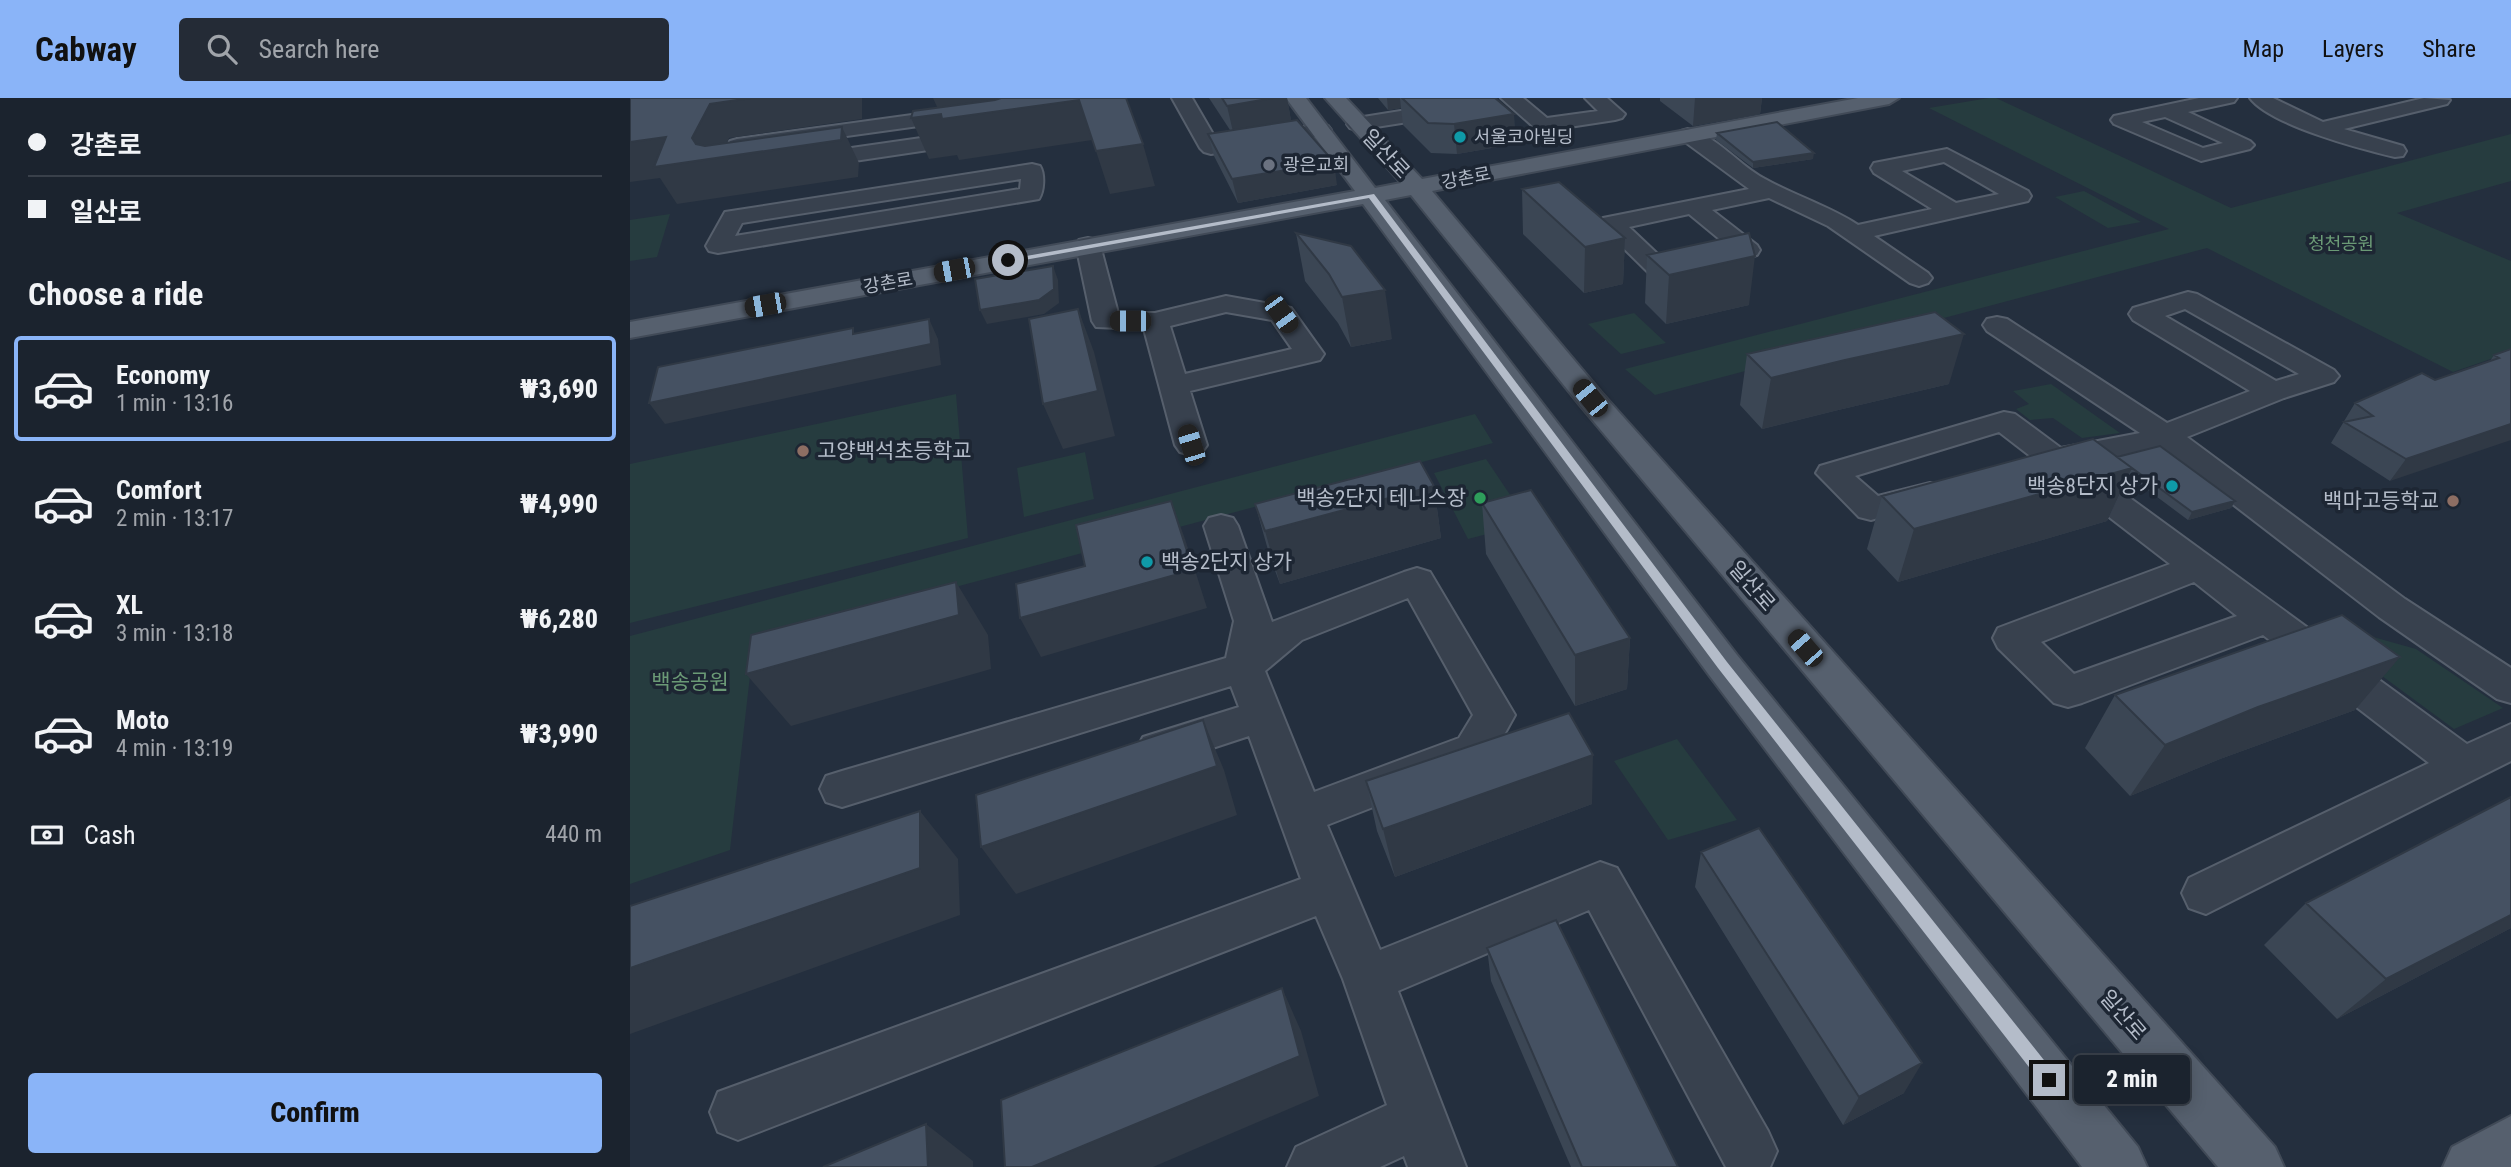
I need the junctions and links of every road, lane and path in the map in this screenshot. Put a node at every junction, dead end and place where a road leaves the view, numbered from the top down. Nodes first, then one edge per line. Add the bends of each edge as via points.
1 (874, 98) edge
2 (1182, 98) edge
3 (1296, 98) edge
4 (1335, 98) edge
5 (1477, 98) edge
6 (1511, 98) edge
7 (1595, 98) edge
8 (1889, 98) edge
9 (2227, 98) edge
10 (2260, 98) edge
11 (2355, 98) edge
12 (2434, 98) edge
13 (2167, 110) junction
14 (2391, 111) junction
15 (1357, 124) junction
16 (877, 126) junction
17 (2323, 128) junction
18 (1321, 130) junction
19 (1688, 135) junction
20 (2395, 151) dead end
21 (881, 172) junction
22 (1417, 187) junction
23 (1772, 191) junction
24 (1371, 195) junction
25 (1693, 207) junction
26 (1952, 211) junction
27 (1653, 215) junction
28 (885, 220) junction
29 (1854, 233) junction
30 (1088, 246) junction
31 (1704, 260) junction
32 (1919, 278) dead end
33 (1155, 321) junction
34 (1997, 325) dead end
35 (630, 330) edge
36 (1172, 386) junction
37 (2273, 392) junction
38 (2165, 436) junction
39 (1191, 445) dead end
40 (2054, 459) junction
41 (2015, 470) edge
42 (1963, 484) edge
43 (1221, 526) dead end
44 (2198, 567) junction
45 (2268, 619) junction
46 (1244, 667) junction
47 (2511, 688) edge
48 (1263, 715) junction
49 (2511, 741) edge
50 (1120, 761) edge
51 (2464, 766) junction
52 (842, 789) dead end
53 (1303, 815) junction
54 (1329, 890) junction
55 (2206, 892) dead end
56 (1368, 979) junction
57 (738, 1112) dead end
58 (1429, 1143) edge
59 (2511, 1144) edge
60 (1748, 1151) dead end
61 (1316, 1167) edge
62 (2118, 1167) edge
63 (2255, 1167) edge
64 (2472, 1167) edge

1 - 16 street
2 - 18 street via 1211,148
3 - 18 main road, 일산로
4 - 15 main road, 일산로
5 - 15 street via 1484,104
6 - 7 street via 1543,125 1615,114
8 - 19 main road, 강촌로
9 - 13 street
10 - 17 street
11 - 14 street
12 - 14 street via 2440,100
13 - 13 street via 2121,120 2201,155 2243,145
14 - 17 street
15 - 22 main road, 일산로
16 - 21 street
16 - 21 street via 1007,108 1009,132
16 - 21 street via 737,145 726,173
17 - 20 street
18 - 24 main road, 일산로
19 - 22 main road, 강촌로
19 - 23 street
21 - 28 street
21 - 28 street via 1032,171 1031,194
21 - 28 street via 733,217 718,246
22 - 24 main road, 강촌로
22 - 63 main road, 일산로 via 1599,409
23 - 25 street
23 - 29 street
24 - 30 main road, 강촌로
24 - 62 main road, 일산로 via 1723,665
25 - 27 street
25 - 31 street via 1748,250
26 - 26 street via 2020,196 1947,155 1882,167
26 - 29 street
27 - 31 street
27 - 31 street via 1611,223 1660,270
29 - 32 street
30 - 33 street via 1106,321
30 - 35 main road, 강촌로
33 - 36 street
33 - 36 street via 1226,304 1281,314 1310,354
34 - 38 street
36 - 39 street
37 - 37 street via 2190,342 2143,314 2188,300 2324,376
37 - 38 street
38 - 40 street
38 - 47 street via 2392,608
40 - 41 street
40 - 42 street via 2004,421 1832,473 1871,509
40 - 44 street
43 - 46 street via 1253,621
44 - 45 street
44 - 45 street via 2012,638 2068,692
45 - 51 street
46 - 48 street
46 - 52 street
46 - 53 street via 1288,630 1417,581 1494,715 1474,750
48 - 50 street
48 - 53 street
49 - 51 street
51 - 55 street
53 - 54 street
54 - 56 street
54 - 57 street
56 - 58 street
56 - 60 street via 1600,883
58 - 61 street
59 - 64 main road

